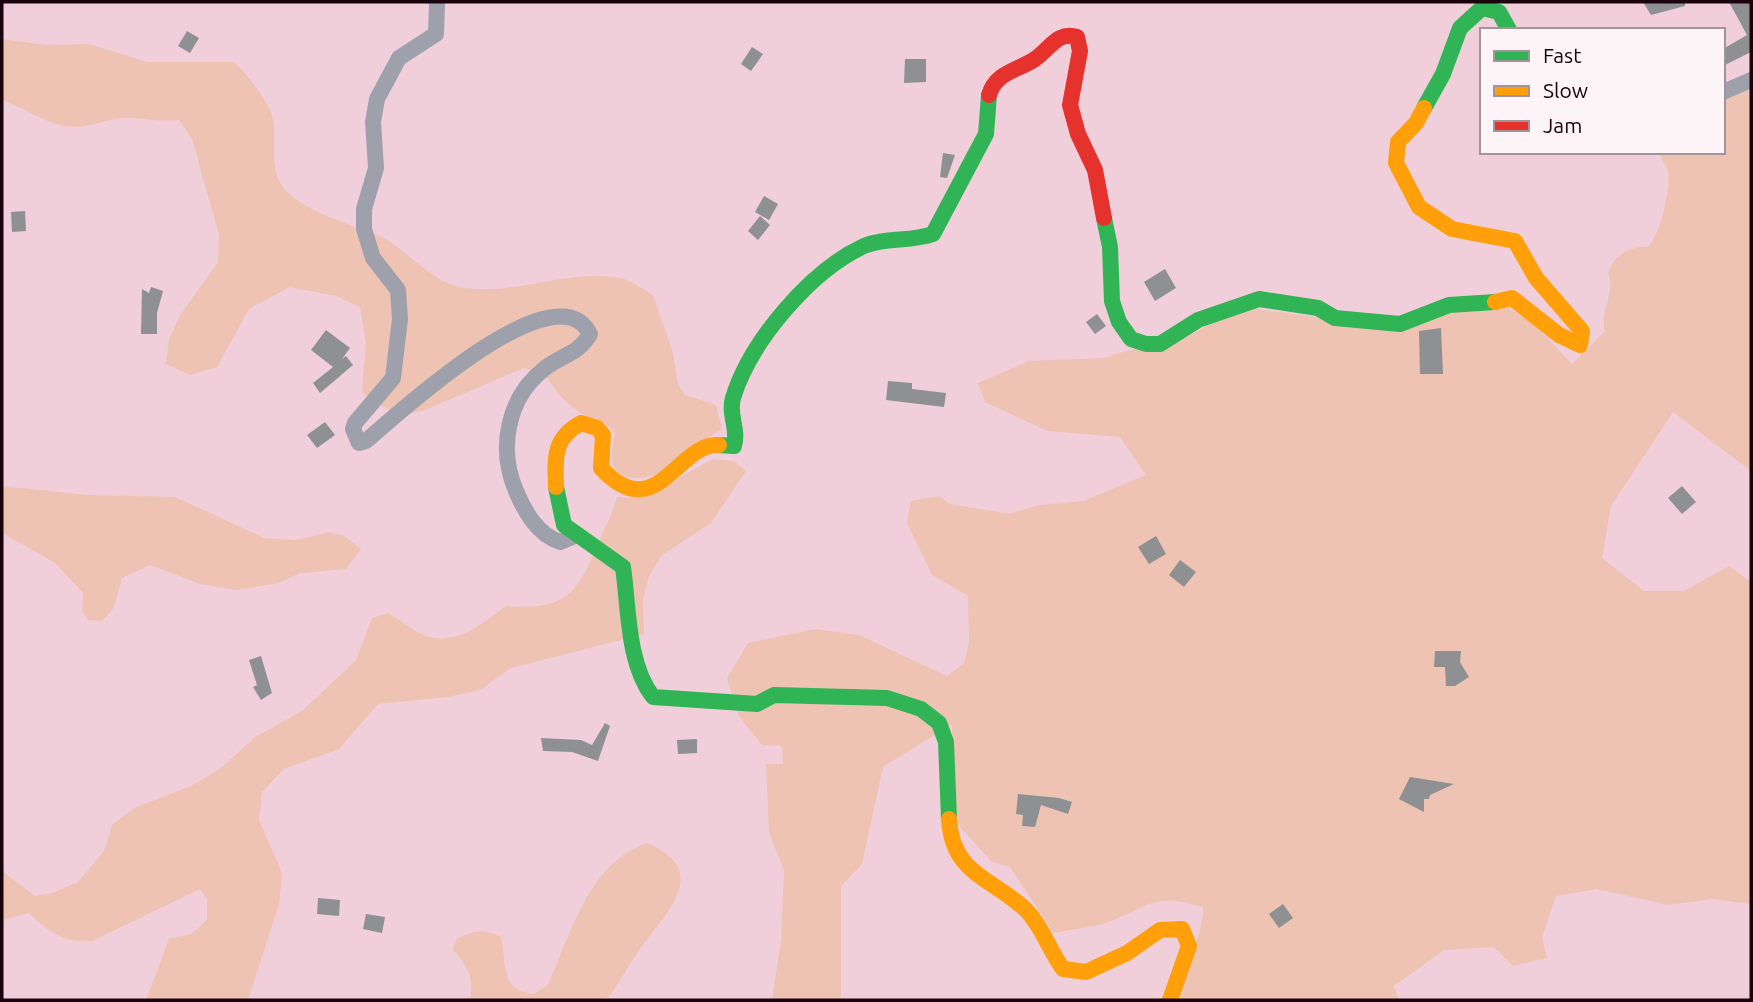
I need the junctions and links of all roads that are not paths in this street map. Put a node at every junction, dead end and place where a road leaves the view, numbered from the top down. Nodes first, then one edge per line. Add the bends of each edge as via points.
1 (437, 2) edge
2 (1508, 28) edge
3 (1751, 80) edge
4 (1725, 91) edge
5 (571, 530) junction
6 (1170, 1000) edge

1 - 5 street via 436,34 399,58 377,99 373,122 376,168 364,209 364,229 373,258 398,290 400,319 393,378 354,429 359,443 366,441 433,385 510,331 542,317 571,316 584,322 590,334 583,346 536,376 514,406 505,441 509,475 532,520 548,538 560,542 572,537
2 - 5 street via 1499,12 1482,8 1460,28 1443,74 1416,123 1398,142 1396,163 1419,207 1429,216 1452,229 1515,241 1548,296 1582,331 1580,345 1559,335 1512,298 1431,309 1400,324 1335,318 1318,308 1259,299 1198,320 1160,344 1131,339 1112,301 1110,247 1094,170 1070,105 1080,51 1077,37 1068,34 992,85 985,142 933,234 906,242 866,245 806,290 768,334 732,402 739,434 734,446 709,444 658,483 627,489 612,482 601,468 603,435 597,428 581,423 568,430 557,443 555,460 560,514
3 - 4 street
5 - 6 street via 623,567 635,659 653,697 757,704 774,695 887,698 921,709 939,723 946,742 950,838 967,866 1026,910 1063,969 1072,972 1086,972 1127,954 1160,930 1182,929 1189,946

